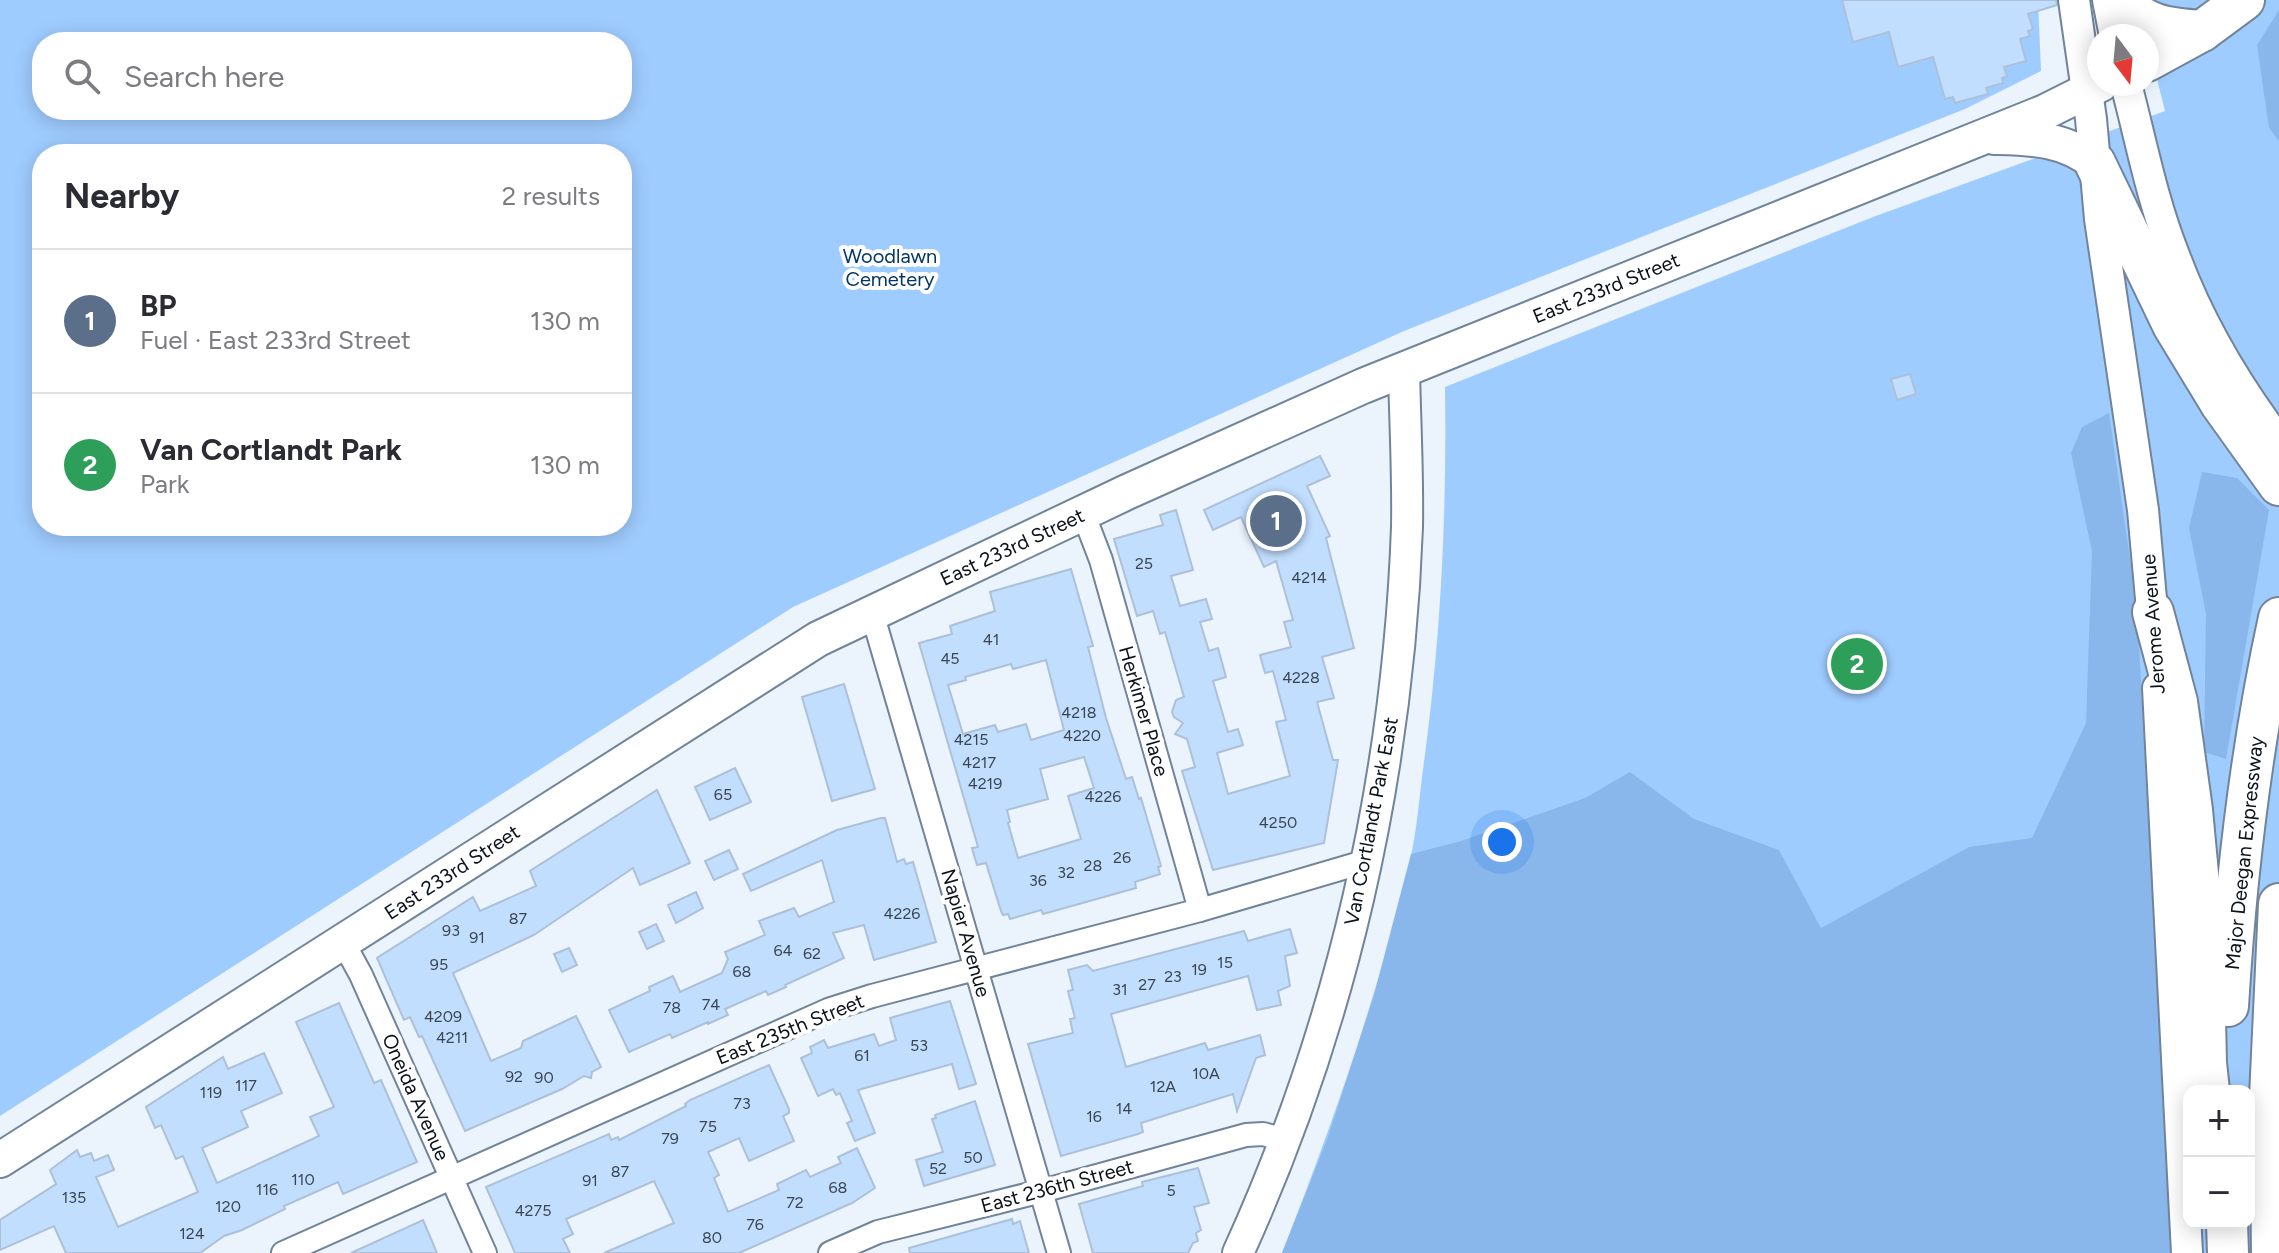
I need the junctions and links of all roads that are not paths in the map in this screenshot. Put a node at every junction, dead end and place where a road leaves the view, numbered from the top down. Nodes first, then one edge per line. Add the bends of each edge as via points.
1 (2074, 0) edge
2 (2108, 0) edge
3 (2117, 0) edge
4 (2244, 0) edge
5 (2113, 24) edge
6 (2202, 31) junction
7 (2159, 54) edge
8 (2087, 57) edge
9 (2087, 91) edge
10 (2094, 96) edge
11 (2129, 96) edge
12 (1982, 137) junction
13 (2095, 163) junction
14 (1404, 369) junction
15 (2279, 442) edge
16 (2279, 485) edge
17 (1083, 513) junction
18 (2153, 612) junction
19 (872, 613) junction
20 (2279, 618) edge
21 (1367, 861) junction
22 (2279, 904) edge
23 (1200, 910) junction
24 (343, 942) junction
25 (976, 968) junction
26 (2208, 1085) edge
27 (2226, 1085) edge
28 (1286, 1140) junction
29 (0, 1160) edge
30 (2269, 1173) junction
31 (452, 1177) junction
32 (1042, 1191) junction
33 (2279, 1221) edge
34 (283, 1253) edge
35 (485, 1253) edge
36 (830, 1253) edge
37 (1059, 1253) edge
38 (1238, 1253) edge
39 (2187, 1253) edge
40 (2272, 1253) edge

1 - 8 main road, Jerome Avenue
2 - 5 main road
3 - 6 highway via 2163,28
4 - 6 highway
6 - 7 highway
9 - 12 main road, East 233rd Street
10 - 13 main road, Jerome Avenue
11 - 15 main road via 2157,205 2183,278 2229,369
12 - 13 main road via 2049,140 2070,146
12 - 14 main road, East 233rd Street
13 - 16 highway via 2173,325
13 - 18 main road, Jerome Avenue
14 - 17 main road, East 233rd Street
14 - 21 main road, Van Cortlandt Park East via 1407,526 1401,625 1386,759
17 - 19 main road, East 233rd Street
17 - 23 street, Herkimer Place
18 - 26 highway via 2177,702 2192,810 2203,927
18 - 39 main road, Jerome Avenue
19 - 24 main road, East 233rd Street via 791,654
19 - 25 street, Napier Avenue
20 - 27 highway, Major Deegan Expressway via 2241,849
21 - 23 street, East 235th Street
21 - 28 main road, Van Cortlandt Park East via 1322,1035
22 - 30 highway, Major Deegan Expressway
23 - 25 street, East 235th Street
24 - 29 main road, East 233rd Street
24 - 31 street, Oneida Avenue
25 - 31 street, East 235th Street via 808,1018
25 - 32 street, Napier Avenue
28 - 32 street, East 236th Street via 1246,1135
28 - 38 main road, Van Cortlandt Park East
30 - 33 highway
30 - 40 highway, Major Deegan Expressway
31 - 34 street, East 235th Street
31 - 35 street, Oneida Avenue
32 - 36 street, East 236th Street via 878,1232
32 - 37 street, Napier Avenue

